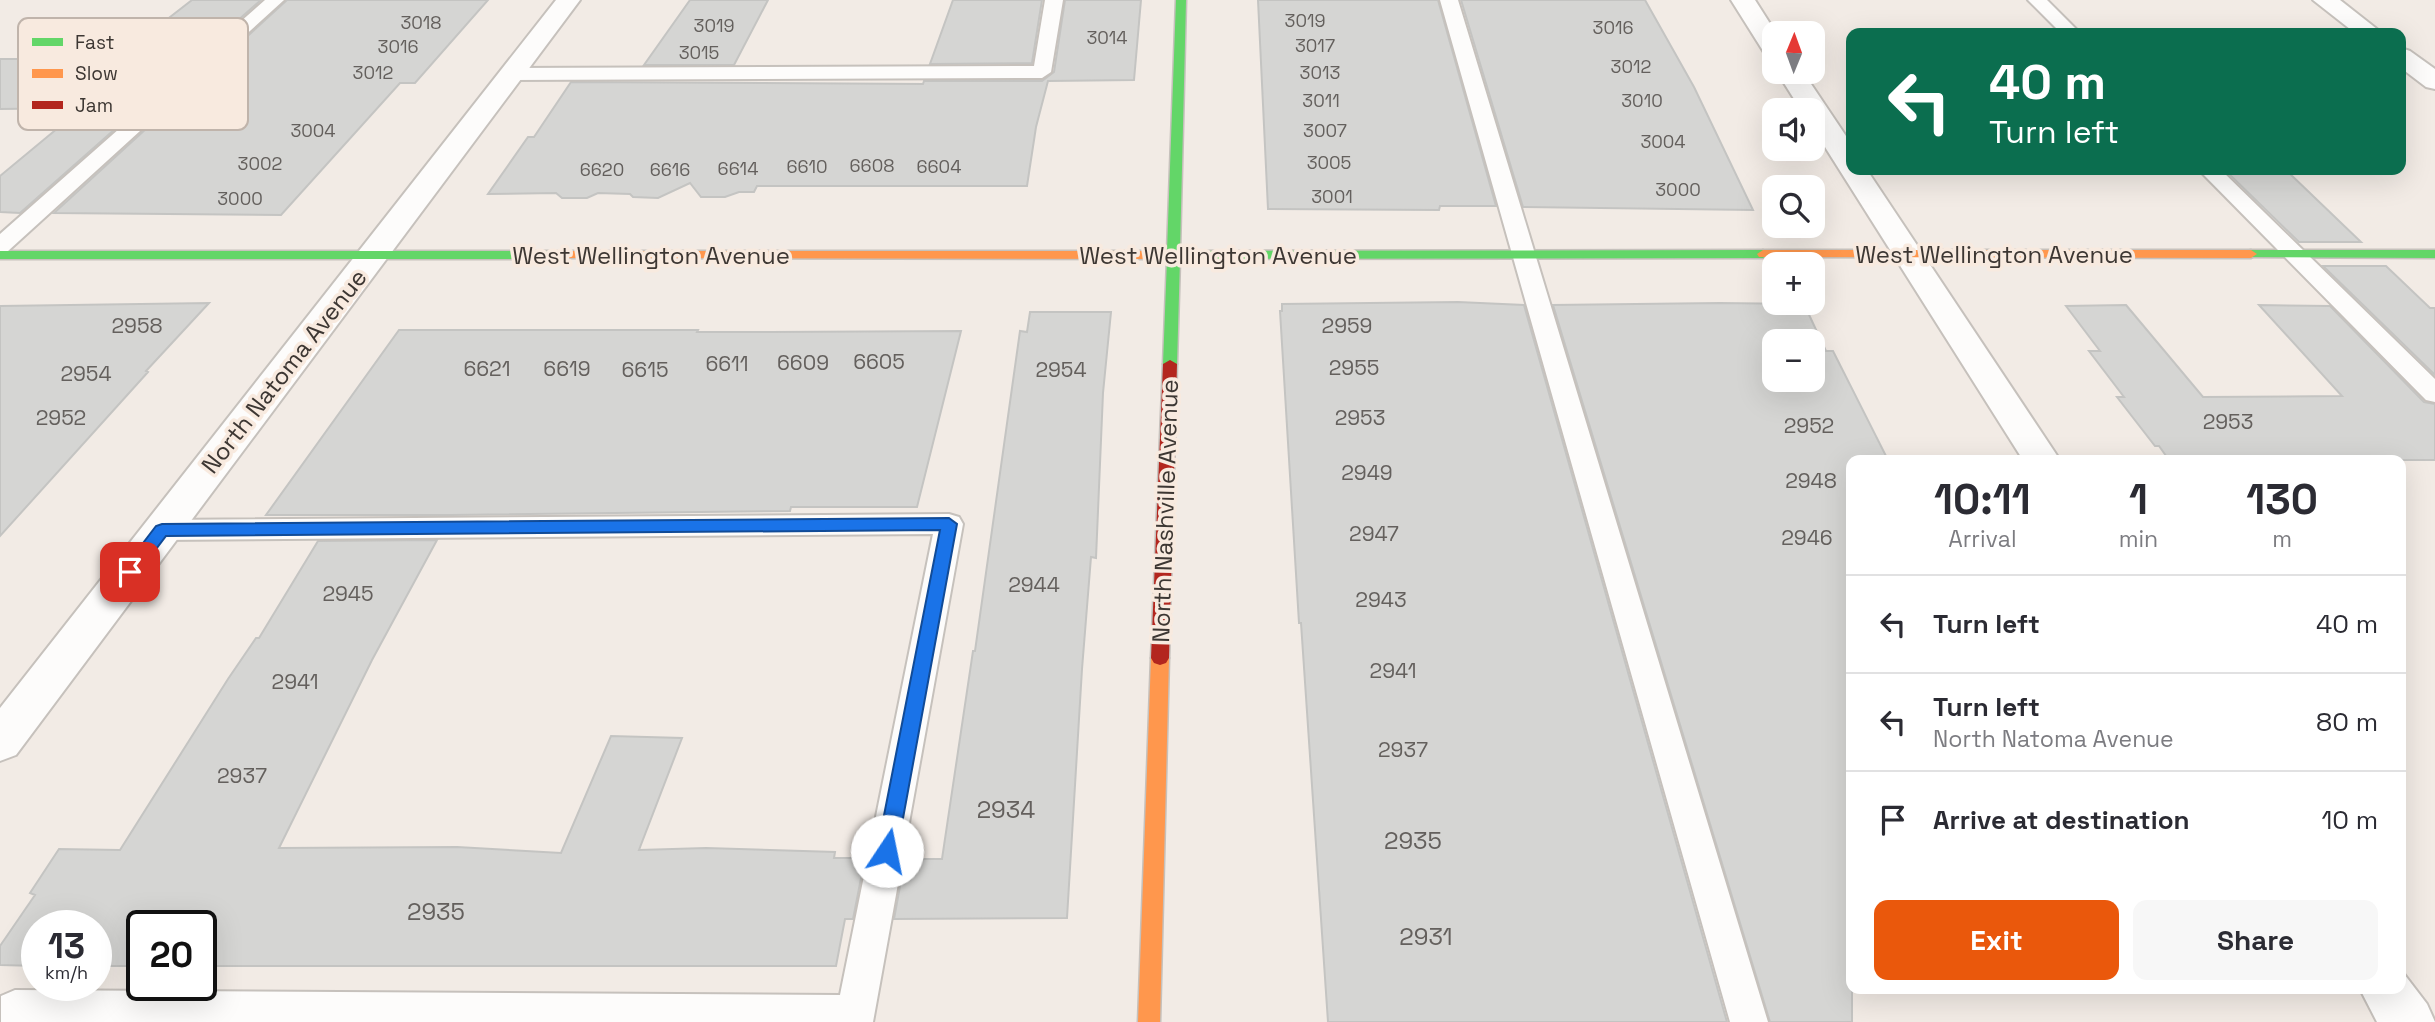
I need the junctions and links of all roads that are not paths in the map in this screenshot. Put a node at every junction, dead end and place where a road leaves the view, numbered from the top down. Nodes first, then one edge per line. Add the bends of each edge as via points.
1 (275, 0) edge
2 (568, 0) edge
3 (1054, 0) edge
4 (1181, 0) edge
5 (1449, 0) edge
6 (1743, 0) edge
7 (2037, 0) edge
8 (2325, 0) edge
9 (248, 24) edge
10 (2066, 28) edge
11 (2363, 28) edge
12 (1762, 30) edge
13 (2406, 60) edge
14 (511, 74) junction
15 (2435, 81) edge
16 (1798, 84) edge
17 (130, 130) edge
18 (1846, 159) edge
19 (1857, 175) edge
20 (2214, 175) edge
21 (0, 246) edge
22 (1908, 254) junction
23 (2295, 254) junction
24 (2435, 254) edge
25 (0, 255) edge
26 (373, 255) junction
27 (1173, 255) junction
28 (1523, 255) junction
29 (2435, 394) edge
30 (2039, 455) edge
31 (162, 530) junction
32 (0, 742) edge
33 (2389, 994) edge
34 (15, 1009) dead end
35 (854, 1018) edge
36 (1149, 1022) edge
37 (1749, 1022) edge
38 (2408, 1022) edge

1 - 9 lane
2 - 14 street, North Natoma Avenue
3 - 14 lane via 1042,72
4 - 27 street, North Nashville Avenue
5 - 28 lane
6 - 12 street
7 - 10 lane
8 - 11 street
13 - 15 street
14 - 26 street, North Natoma Avenue
16 - 18 street
17 - 21 lane
19 - 22 street
20 - 23 lane
22 - 23 street, West Wellington Avenue
22 - 28 street, West Wellington Avenue
22 - 30 street
23 - 24 street, West Wellington Avenue
23 - 29 lane
25 - 26 street, West Wellington Avenue
26 - 27 street, West Wellington Avenue
26 - 31 street, North Natoma Avenue
27 - 28 street, West Wellington Avenue
27 - 36 street, North Nashville Avenue
28 - 37 lane
31 - 32 street, North Natoma Avenue
31 - 35 lane via 949,524
33 - 38 street
34 - 35 lane

